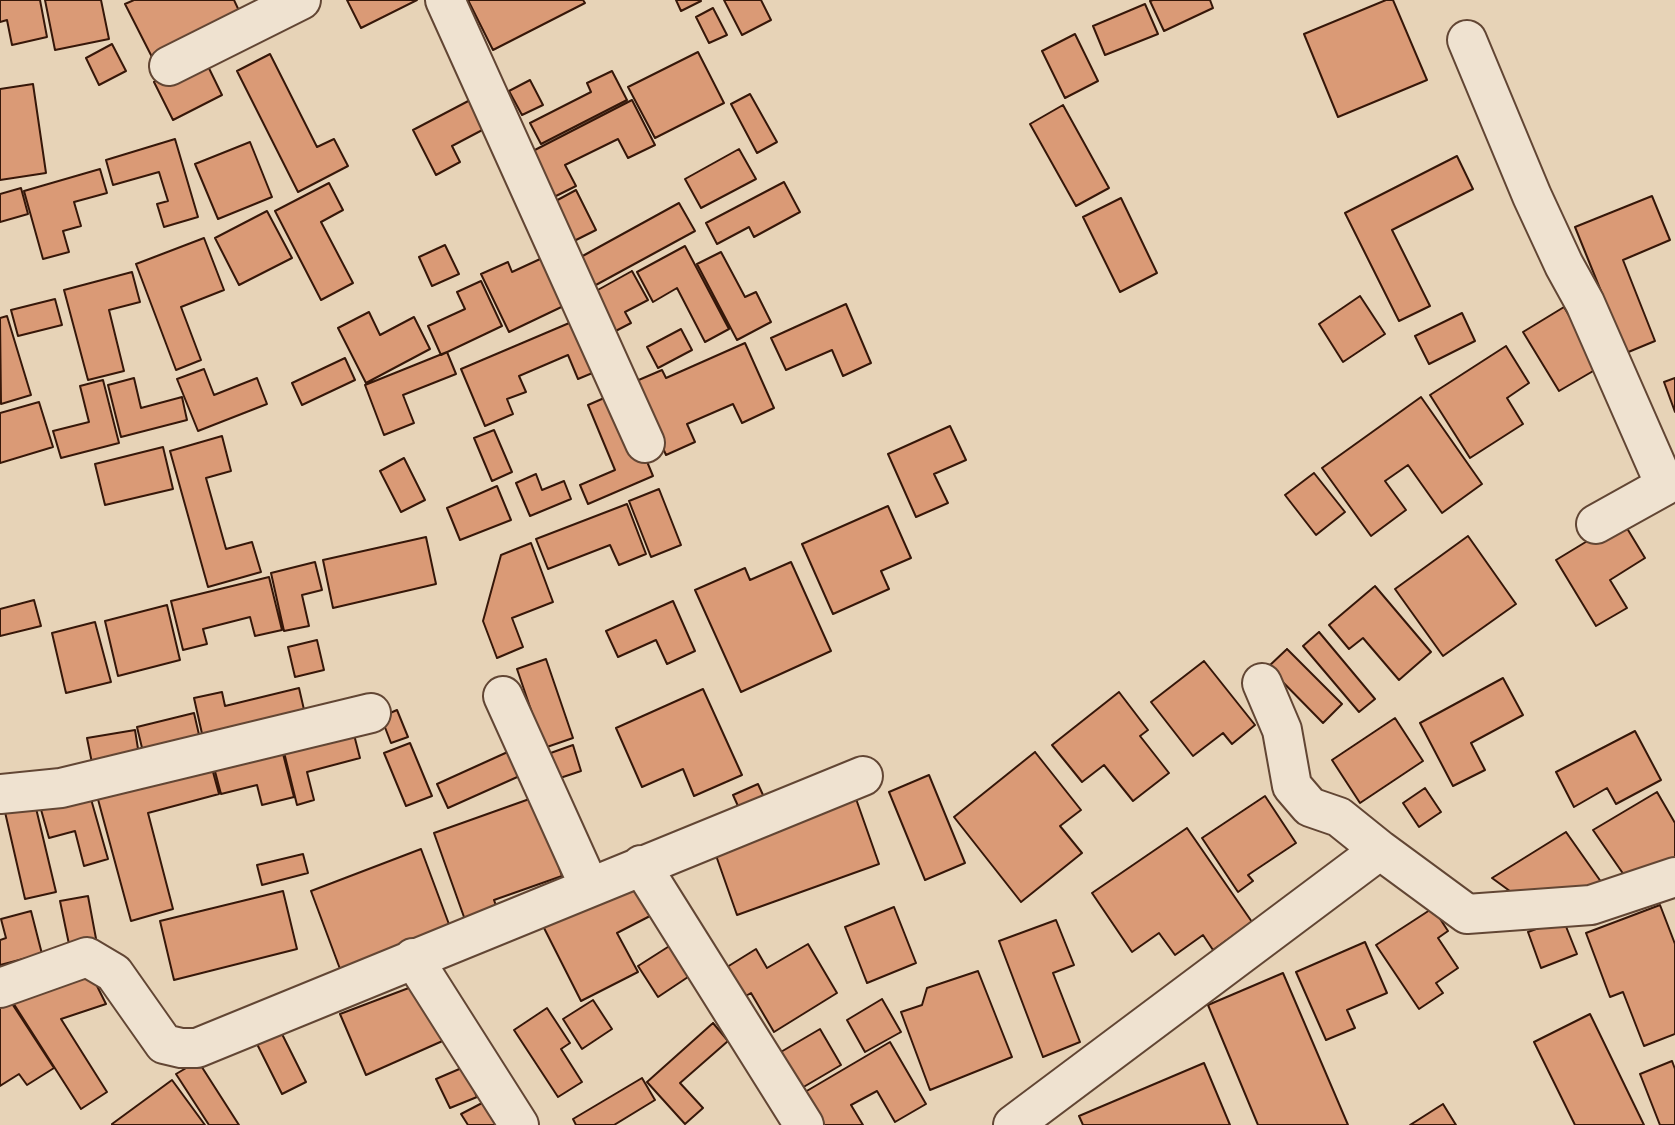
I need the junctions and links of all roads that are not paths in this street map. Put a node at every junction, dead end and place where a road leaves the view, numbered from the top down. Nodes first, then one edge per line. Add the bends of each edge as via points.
1 (301, 0) edge
2 (445, 0) edge
3 (1467, 40) dead end
4 (169, 66) dead end
5 (645, 443) dead end
6 (1670, 482) edge
7 (1596, 524) dead end
8 (1262, 683) dead end
9 (503, 696) dead end
10 (371, 713) dead end
11 (863, 776) dead end
12 (0, 794) edge
13 (1380, 850) junction
14 (641, 866) junction
15 (1675, 877) edge
16 (589, 886) junction
17 (413, 958) junction
18 (0, 988) edge
19 (519, 1125) edge
20 (804, 1125) edge
21 (1013, 1125) edge

1 - 4 street
2 - 5 street
3 - 6 street via 1532,196
6 - 7 street
8 - 13 street via 1282,730 1292,786 1310,807 1339,817
9 - 16 street
10 - 12 street via 61,788
11 - 14 street
13 - 15 street via 1467,914 1591,905
13 - 21 street
14 - 16 street
14 - 20 street
16 - 17 street
17 - 18 street via 197,1048 164,1044 114,974 87,957
17 - 19 street

